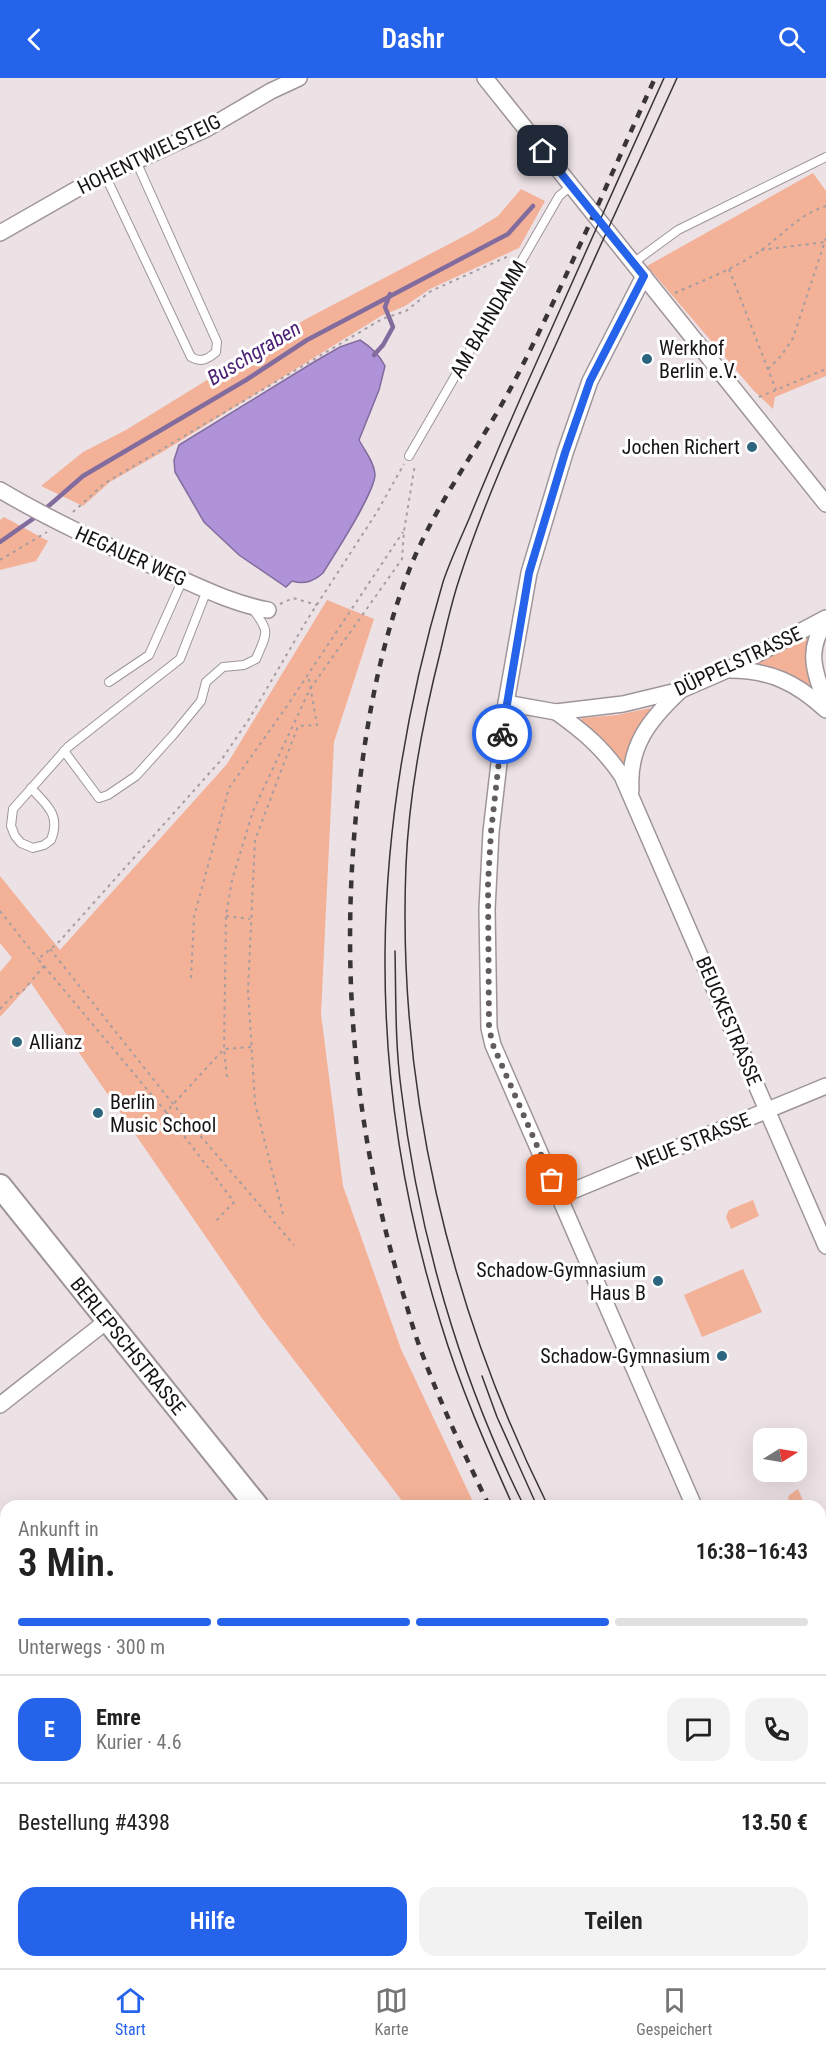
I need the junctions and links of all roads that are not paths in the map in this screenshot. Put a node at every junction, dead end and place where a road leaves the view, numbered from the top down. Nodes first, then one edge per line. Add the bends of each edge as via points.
1 (299, 78) edge
2 (485, 78) edge
3 (826, 157) edge
4 (136, 161) junction
5 (105, 175) junction
6 (571, 186) junction
7 (0, 233) edge
8 (633, 263) junction
9 (644, 276) junction
10 (409, 456) road end
11 (0, 490) edge
12 (826, 504) edge
13 (183, 579) junction
14 (207, 590) junction
15 (250, 606) junction
16 (268, 610) road end
17 (826, 620) edge
18 (727, 670) junction
19 (109, 682) dead end
20 (681, 690) junction
21 (506, 703) junction
22 (826, 703) edge
23 (826, 710) edge
24 (556, 712) junction
25 (64, 751) junction
26 (31, 788) junction
27 (632, 796) junction
28 (826, 1086) edge
29 (767, 1110) junction
30 (0, 1185) edge
31 (560, 1196) junction
32 (826, 1246) edge
33 (108, 1320) junction
34 (0, 1405) edge
35 (252, 1500) edge
36 (691, 1500) edge

1 - 4 street, HOHENTWIELSTEIG via 206,129
2 - 6 street
3 - 8 lane via 678,230
4 - 5 street, HOHENTWIELSTEIG
4 - 5 lane via 217,342 216,352 206,359 191,357
5 - 7 street, HOHENTWIELSTEIG
6 - 8 street
6 - 10 lane, AM BAHNDAMM via 559,196
8 - 9 street
9 - 12 street
9 - 21 street via 590,381 565,453 529,573
11 - 13 street, HEGAUER WEG via 58,523
13 - 14 street, HEGAUER WEG
13 - 19 lane via 149,655
14 - 15 street, HEGAUER WEG
14 - 25 lane via 180,659
15 - 16 street, HEGAUER WEG
15 - 25 lane via 265,625 266,635 256,659 222,667 206,682 201,700 136,776 99,798
17 - 18 street, DÜPPELSTRASSE
17 - 22 street via 816,635 813,655
18 - 20 street, DÜPPELSTRASSE
18 - 23 street via 752,670 775,676
20 - 24 street, DÜPPELSTRASSE via 623,704
20 - 27 street, BEUCKESTRASSE via 656,714 644,733 630,774
21 - 24 street, DÜPPELSTRASSE
21 - 31 street via 488,883 489,1028
24 - 27 street, BEUCKESTRASSE via 607,754
25 - 26 lane
26 - 26 lane via 13,809 11,826 21,843 33,849 51,840 55,821 51,810
27 - 29 street, BEUCKESTRASSE
28 - 29 street, NEUE STRASSE
29 - 31 street, NEUE STRASSE
29 - 32 street, BEUCKESTRASSE
30 - 33 street, BERLEPSCHSTRASSE
31 - 36 street
33 - 34 street
33 - 35 street, BERLEPSCHSTRASSE

